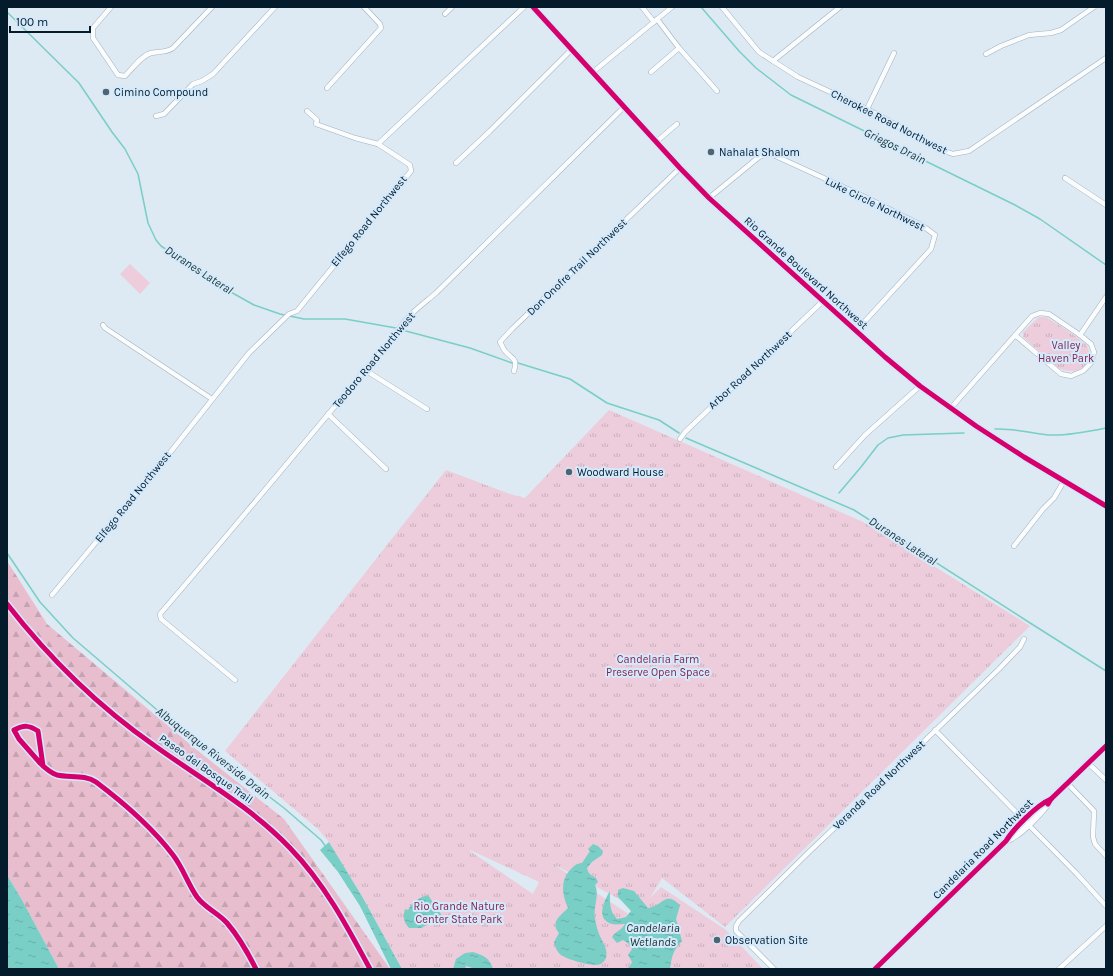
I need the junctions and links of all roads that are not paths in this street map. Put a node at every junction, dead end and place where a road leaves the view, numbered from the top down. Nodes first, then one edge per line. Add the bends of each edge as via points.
1 (111, 7) edge
2 (212, 7) edge
3 (275, 7) edge
4 (364, 7) edge
5 (452, 7) edge
6 (524, 7) edge
7 (533, 7) edge
8 (642, 7) edge
9 (672, 7) edge
10 (722, 7) edge
11 (840, 7) edge
12 (1094, 7) edge
13 (445, 14) dead end
14 (655, 21) junction
15 (680, 48) junction
16 (572, 49) junction
17 (894, 53) dead end
18 (986, 54) dead end
19 (1106, 58) edge
20 (773, 61) junction
21 (593, 72) junction
22 (651, 72) dead end
23 (327, 88) dead end
24 (717, 91) dead end
25 (624, 107) junction
26 (867, 109) junction
27 (307, 111) dead end
28 (156, 116) dead end
29 (677, 124) dead end
30 (656, 142) junction
31 (378, 144) junction
32 (456, 163) dead end
33 (680, 168) junction
34 (1065, 178) dead end
35 (709, 198) junction
36 (1106, 205) edge
37 (1106, 297) edge
38 (823, 301) junction
39 (103, 325) dead end
40 (856, 330) junction
41 (1015, 335) junction
42 (1080, 335) junction
43 (365, 370) junction
44 (514, 371) dead end
45 (920, 386) junction
46 (212, 398) junction
47 (427, 409) dead end
48 (950, 409) junction
49 (328, 414) junction
50 (680, 439) dead end
51 (836, 467) dead end
52 (386, 469) dead end
53 (1064, 481) junction
54 (1106, 506) edge
55 (1014, 546) dead end
56 (52, 595) dead end
57 (1024, 639) dead end
58 (235, 680) dead end
59 (935, 730) junction
60 (1106, 746) edge
61 (1088, 763) junction
62 (1106, 780) edge
63 (1067, 783) junction
64 (1026, 823) junction
65 (1106, 856) edge
66 (1106, 906) edge
67 (1106, 926) edge
68 (774, 969) edge
69 (876, 969) edge
70 (1059, 969) edge

1 - 2 street via 93,28 93,38 118,75 125,76 150,54 169,51
3 - 28 street via 213,74 193,84 164,114
4 - 23 street via 380,24 380,28
5 - 13 street
6 - 31 street
7 - 16 main road, Rio Grande Boulevard Northwest
8 - 14 street
9 - 14 street
10 - 20 street, Cherokee Road Northwest via 759,52
11 - 20 street
12 - 18 street via 1061,30 1029,35
14 - 15 street
14 - 21 street
15 - 22 street
15 - 24 street
16 - 21 main road, Rio Grande Boulevard Northwest
16 - 32 street
17 - 26 street
19 - 26 street, Cherokee Road Northwest via 969,151 953,154 942,150
20 - 26 street, Cherokee Road Northwest
21 - 25 main road, Rio Grande Boulevard Northwest
25 - 30 main road, Rio Grande Boulevard Northwest
25 - 43 street, Teodoro Road Northwest via 436,293 418,307
27 - 31 street via 317,120 316,124
29 - 30 street
30 - 33 main road, Rio Grande Boulevard Northwest
31 - 46 street, Elfego Road Northwest via 410,165 411,170 297,311 289,314 249,352
33 - 35 main road, Rio Grande Boulevard Northwest
33 - 44 street, Don Onofre Trail Northwest via 500,342 515,363
34 - 36 street
35 - 38 main road, Rio Grande Boulevard Northwest
35 - 40 street, Luke Circle Northwest via 759,157 769,153 865,197 923,226 935,235 931,249
37 - 42 street
38 - 40 main road, Rio Grande Boulevard Northwest
38 - 50 street, Arbor Road Northwest
39 - 46 street
40 - 45 main road, Rio Grande Boulevard Northwest
41 - 42 street via 1032,316 1040,313 1049,314
41 - 42 street via 1061,374 1071,376 1083,371 1091,362 1094,352
41 - 48 street
43 - 47 street
43 - 49 street, Teodoro Road Northwest
45 - 48 main road, Rio Grande Boulevard Northwest
45 - 51 street via 865,435
46 - 56 street, Elfego Road Northwest
48 - 53 main road, Rio Grande Boulevard Northwest
49 - 52 street
49 - 58 street, Teodoro Road Northwest via 160,614 161,619
53 - 54 main road, Rio Grande Boulevard Northwest
53 - 55 street via 1054,498
57 - 59 street, Veranda Road Northwest via 1020,647
59 - 64 street
59 - 68 street, Veranda Road Northwest via 739,921 736,931
60 - 61 main road, Candelaria Road Northwest
61 - 62 street
61 - 63 main road, Candelaria Road Northwest
63 - 64 main road, Candelaria Road Northwest via 1051,799 1043,802
63 - 65 street via 1094,811 1094,844
64 - 66 street
64 - 69 main road, Candelaria Road Northwest via 1010,834 1006,841
67 - 70 street

